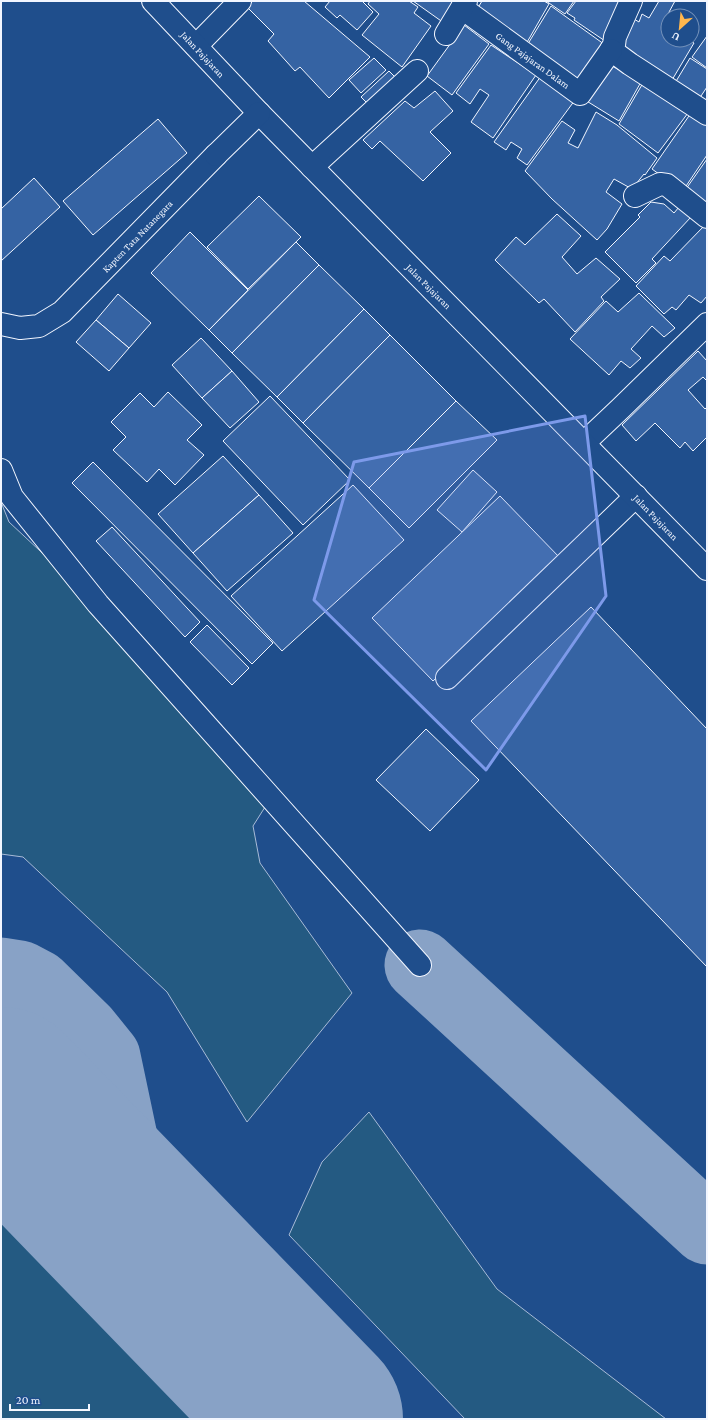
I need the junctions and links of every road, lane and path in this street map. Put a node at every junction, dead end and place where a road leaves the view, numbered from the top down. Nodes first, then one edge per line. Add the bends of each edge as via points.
1 (153, 1) edge
2 (240, 1) edge
3 (631, 1) edge
4 (464, 5) edge
5 (446, 34) dead end
6 (196, 46) junction
7 (611, 50) junction
8 (417, 71) dead end
9 (259, 113) junction
10 (707, 114) edge
11 (312, 167) junction
12 (635, 196) dead end
13 (707, 217) edge
14 (1, 324) edge
15 (707, 324) edge
16 (584, 443) junction
17 (1, 470) edge
18 (636, 496) junction
19 (707, 569) edge
20 (447, 678) dead end
21 (420, 965) dead end

1 - 6 street, Jalan Pajajaran
2 - 6 street
3 - 7 street, Gang Pajajaran Dalam
4 - 5 street, Gang Pajajaran Dalam
4 - 7 street, Gang Pajajaran Dalam via 580,94
6 - 9 street, Jalan Pajajaran
7 - 10 street
8 - 11 street
9 - 11 street, Jalan Pajajaran
9 - 14 street, Kapten Tata Natanegara via 62,312 39,326 20,328
11 - 16 street, Jalan Pajajaran
12 - 13 street via 660,184 667,185
15 - 16 street
16 - 18 street, Jalan Pajajaran
17 - 21 street via 12,497 98,604
18 - 19 street, Jalan Pajajaran
18 - 20 street

